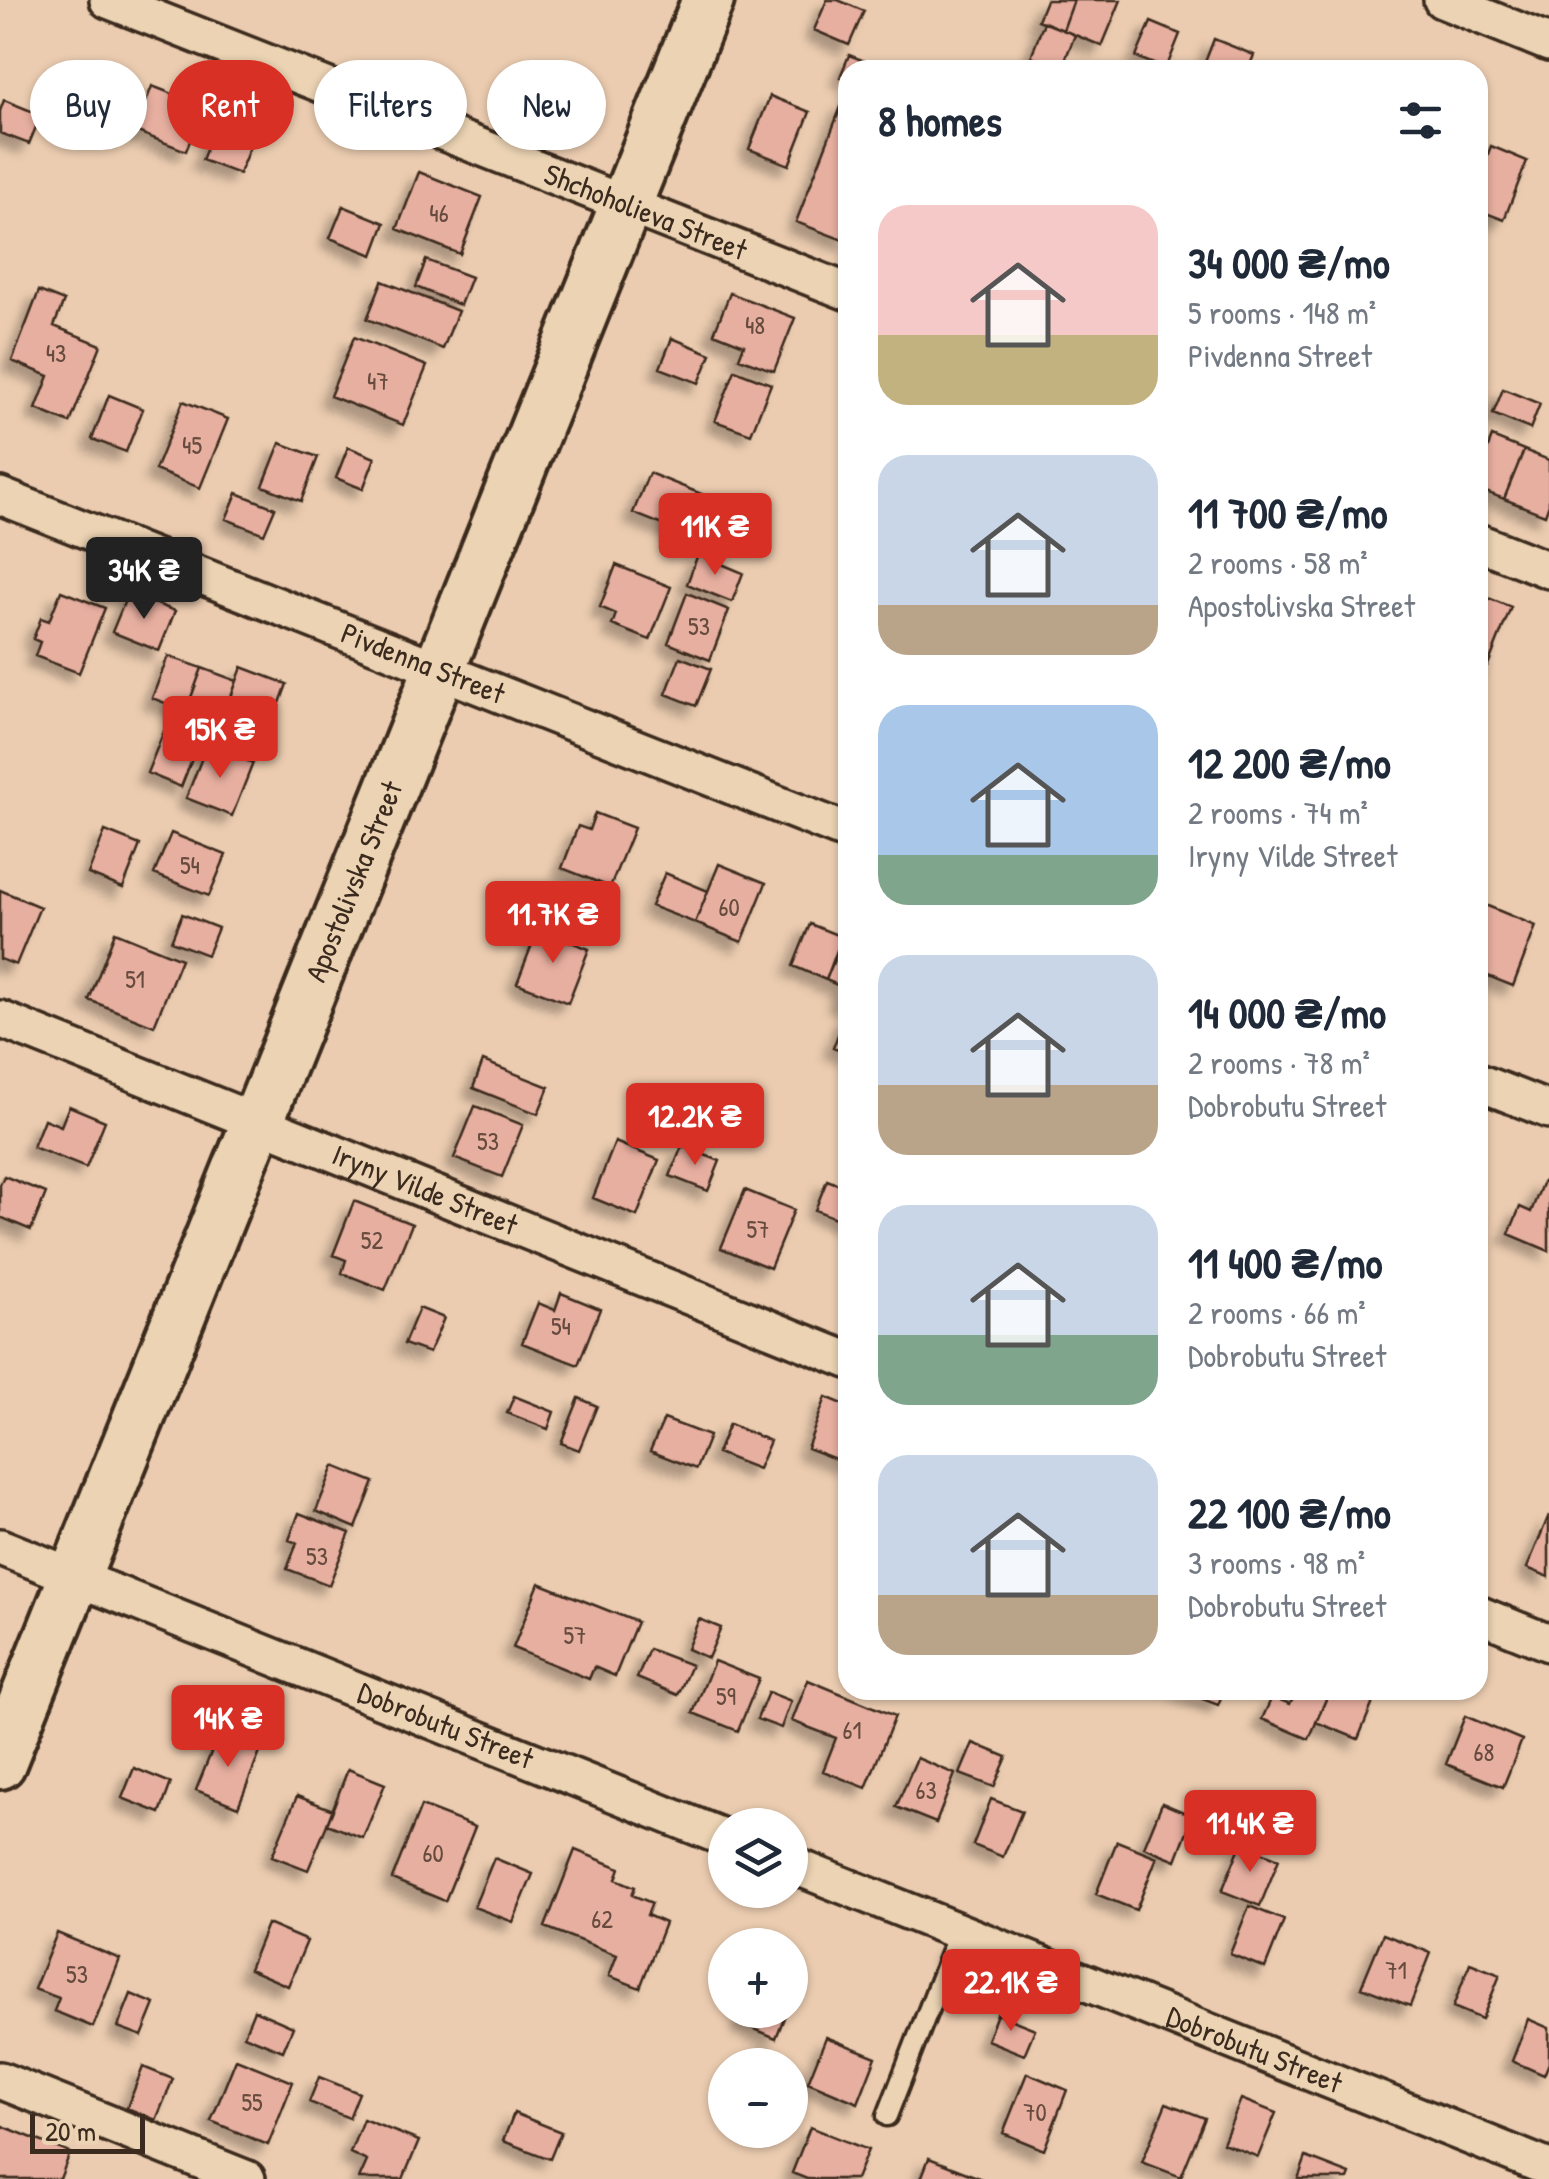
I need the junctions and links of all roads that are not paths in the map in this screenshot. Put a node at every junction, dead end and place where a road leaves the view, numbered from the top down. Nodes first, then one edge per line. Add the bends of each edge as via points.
1 (108, 0) edge
2 (708, 0) edge
3 (1442, 0) edge
4 (1549, 43) edge
5 (626, 204) junction
6 (838, 288) edge
7 (0, 496) edge
8 (1488, 546) edge
9 (1549, 570) edge
10 (439, 670) junction
11 (838, 828) edge
12 (0, 1019) edge
13 (1488, 1086) edge
14 (1549, 1110) edge
15 (257, 1122) junction
16 (838, 1356) edge
17 (0, 1547) edge
18 (75, 1577) junction
19 (1488, 1618) edge
20 (1549, 1643) edge
21 (0, 1763) edge
22 (708, 1831) edge
23 (808, 1871) edge
24 (959, 1932) junction
25 (0, 2080) edge
26 (886, 2116) dead end
27 (1549, 2168) edge
28 (247, 2179) edge

1 - 5 street, Shchoholieva Street
2 - 5 street, Apostolivska Street
3 - 4 street
5 - 6 street, Shchoholieva Street
5 - 10 street, Apostolivska Street
7 - 10 street, Pivdenna Street
8 - 9 street
10 - 11 street, Pivdenna Street
10 - 15 street, Apostolivska Street
12 - 15 street, Iryny Vilde Street
13 - 14 street
15 - 16 street, Iryny Vilde Street
15 - 18 street, Apostolivska Street
17 - 18 street, Dobrobutu Street
18 - 21 street, Apostolivska Street
18 - 22 street, Dobrobutu Street
19 - 20 street
23 - 24 street, Dobrobutu Street
24 - 26 lane
24 - 27 street, Dobrobutu Street
25 - 28 street

